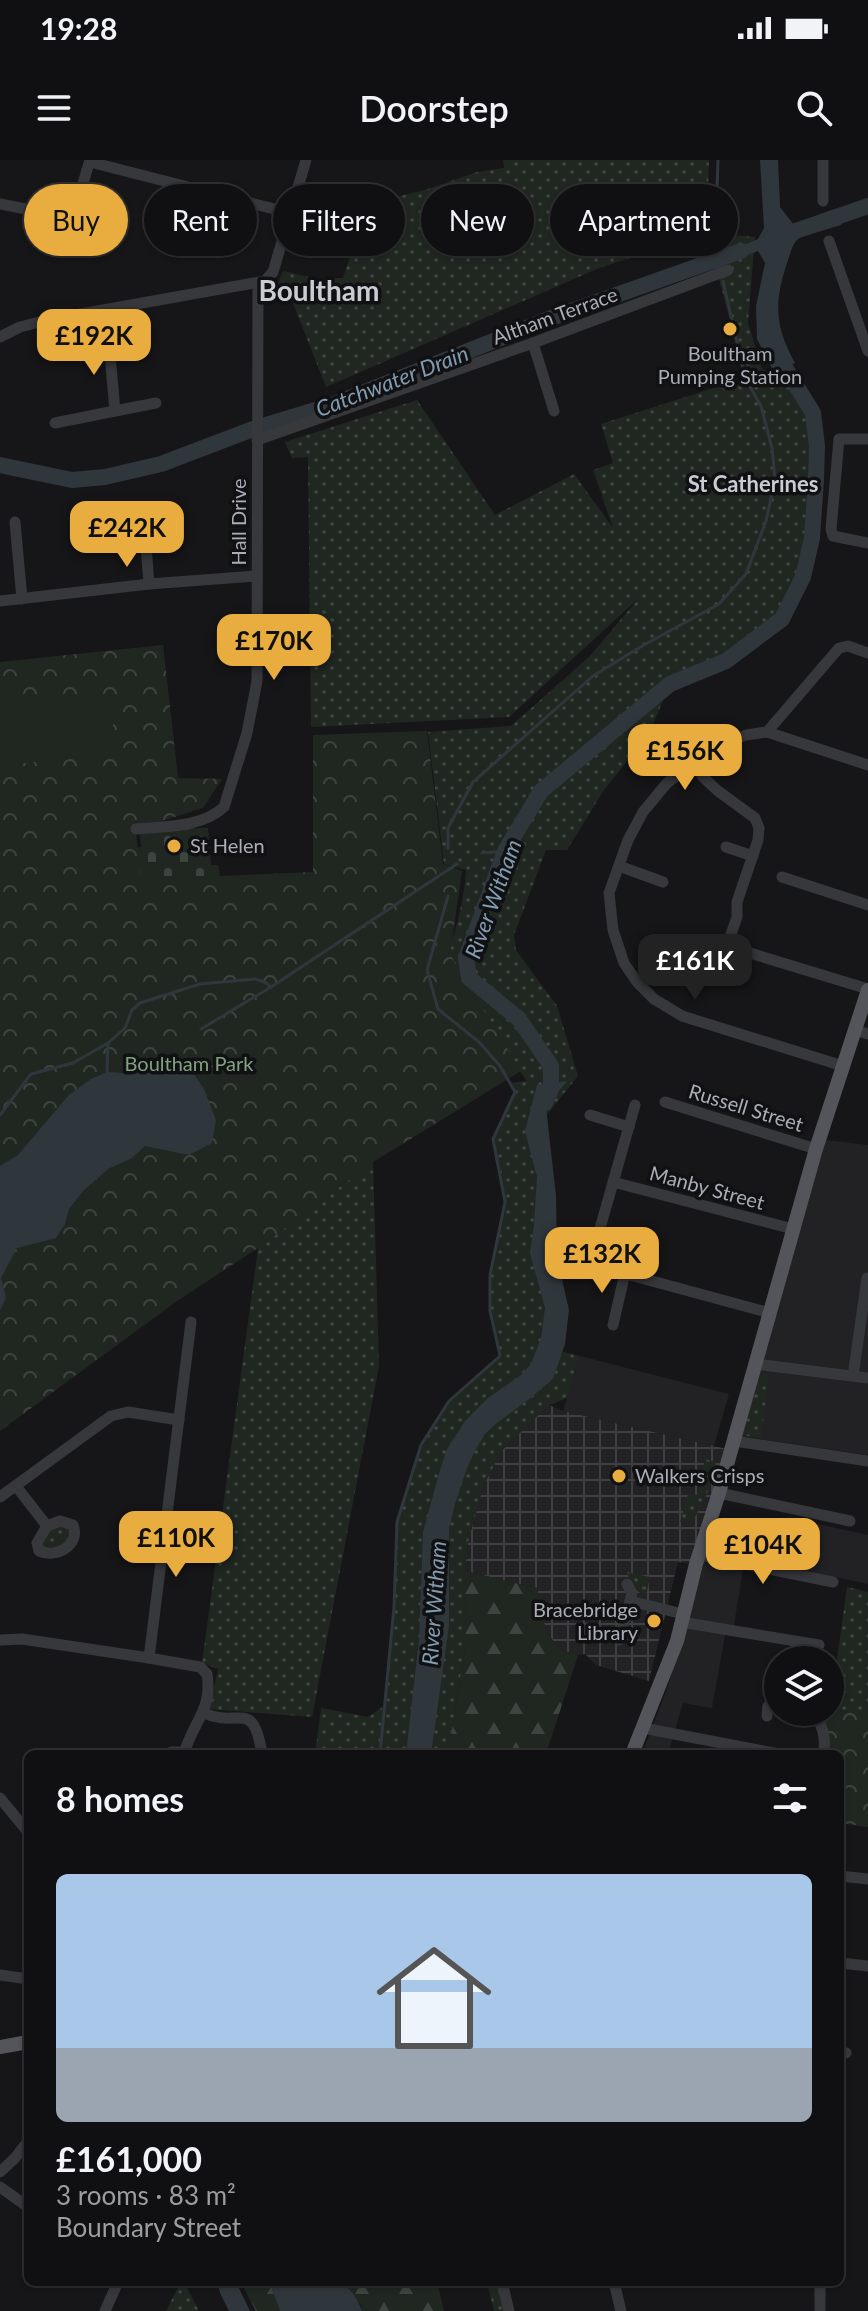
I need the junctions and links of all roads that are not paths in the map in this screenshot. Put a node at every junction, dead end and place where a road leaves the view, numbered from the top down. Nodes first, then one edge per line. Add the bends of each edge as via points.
1 (306, 160) edge
2 (823, 160) edge
3 (90, 161) edge
4 (299, 184) edge
5 (823, 201) dead end
6 (0, 204) edge
7 (273, 209) edge
8 (829, 241) dead end
9 (278, 256) edge
10 (728, 270) dead end
11 (258, 283) junction
12 (106, 311) junction
13 (0, 337) edge
14 (533, 343) junction
15 (867, 349) edge
16 (156, 403) dead end
17 (115, 411) junction
18 (554, 411) dead end
19 (55, 423) dead end
20 (258, 432) junction
21 (868, 439) edge
22 (144, 520) dead end
23 (15, 522) dead end
24 (868, 543) edge
25 (257, 576) junction
26 (149, 584) junction
27 (22, 599) junction
28 (0, 601) edge
29 (868, 653) edge
30 (767, 732) junction
31 (694, 763) junction
32 (868, 765) edge
33 (136, 829) dead end
34 (726, 847) dead end
35 (753, 856) junction
36 (619, 866) junction
37 (782, 877) dead end
38 (663, 882) dead end
39 (868, 905) edge
40 (729, 940) junction
41 (712, 948) dead end
42 (868, 989) edge
43 (861, 1032) edge
44 (843, 1066) junction
45 (665, 1102) dead end
46 (635, 1105) dead end
47 (590, 1115) dead end
48 (629, 1127) junction
49 (816, 1149) junction
50 (613, 1182) junction
51 (793, 1229) junction
52 (625, 1273) junction
53 (867, 1278) edge
54 (770, 1313) junction
55 (191, 1322) dead end
56 (613, 1325) dead end
57 (755, 1364) junction
58 (853, 1376) junction
59 (868, 1378) edge
60 (179, 1420) junction
61 (734, 1441) junction
62 (868, 1461) edge
63 (16, 1486) junction
64 (719, 1493) junction
65 (0, 1497) edge
66 (850, 1521) dead end
67 (47, 1526) dead end
68 (700, 1555) junction
69 (833, 1582) dead end
70 (627, 1584) dead end
71 (630, 1601) junction
72 (682, 1618) junction
73 (0, 1640) edge
74 (619, 1640) dead end
75 (819, 1645) dead end
76 (149, 1658) junction
77 (204, 1713) junction
78 (820, 1726) edge
79 (643, 1728) junction
80 (182, 1750) edge
81 (261, 1750) edge
82 (634, 1750) edge
83 (758, 1750) edge
84 (824, 1750) edge
85 (0, 1798) edge
86 (24, 1827) edge
87 (844, 1876) edge
88 (868, 1879) edge
89 (844, 1963) edge
90 (868, 1966) edge
91 (0, 1975) edge
92 (24, 1978) edge
93 (24, 2042) edge
94 (0, 2047) edge
95 (24, 2145) edge
96 (0, 2172) edge
97 (0, 2187) edge
98 (24, 2204) edge
99 (116, 2286) edge
100 (503, 2286) edge
101 (615, 2286) edge
102 (820, 2286) edge
103 (105, 2311) edge
104 (509, 2311) edge
105 (621, 2311) edge
106 (820, 2311) edge

1 - 4 street
2 - 5 street
3 - 6 street via 78,200 68,212
3 - 7 street
8 - 15 street
9 - 11 street via 273,272
10 - 14 street, Altham Terrace
11 - 12 street
11 - 20 street, Hall Drive
12 - 13 street via 47,320
12 - 17 street
14 - 18 street
14 - 20 street, Altham Terrace
16 - 17 street
17 - 19 street
20 - 25 street, Hall Drive
21 - 24 street via 839,439 831,529 833,536
22 - 26 street
23 - 27 street
25 - 26 street
25 - 33 street, Hall Drive via 257,681 224,807 212,818
26 - 27 street
27 - 28 street
29 - 30 street via 839,648
30 - 31 street via 718,746
30 - 32 street
31 - 35 street via 718,791 755,818 759,828
31 - 36 street via 667,783 643,812
34 - 35 street
35 - 40 street
36 - 38 street
36 - 44 street via 609,893 613,930 624,963 654,999 682,1016
37 - 39 street
40 - 41 street
40 - 42 street via 745,951
42 - 43 main road
43 - 44 main road
44 - 49 main road
45 - 49 street, Russell Street
46 - 48 street
47 - 48 street
48 - 50 street
49 - 51 main road
50 - 51 street, Manby Street
50 - 52 street via 593,1253 604,1268
51 - 54 main road
52 - 54 street
52 - 56 street
53 - 58 street
54 - 57 main road
55 - 60 street
57 - 58 street
57 - 61 main road
58 - 59 street
60 - 63 street via 128,1412 111,1416
60 - 76 street
61 - 62 street
61 - 64 main road
63 - 65 street
63 - 67 street
64 - 66 street
64 - 68 main road
68 - 69 street
68 - 72 main road
70 - 71 street
71 - 72 street
71 - 74 street
72 - 75 street
72 - 79 main road
73 - 76 street
76 - 77 street via 205,1670
77 - 80 street
77 - 81 street via 248,1719 258,1731
78 - 84 street
79 - 82 main road
79 - 83 street
85 - 86 street
87 - 88 street
89 - 90 street
91 - 92 street
93 - 94 main road
95 - 96 street
97 - 98 street
99 - 103 street
100 - 104 street
101 - 105 street
102 - 106 street

